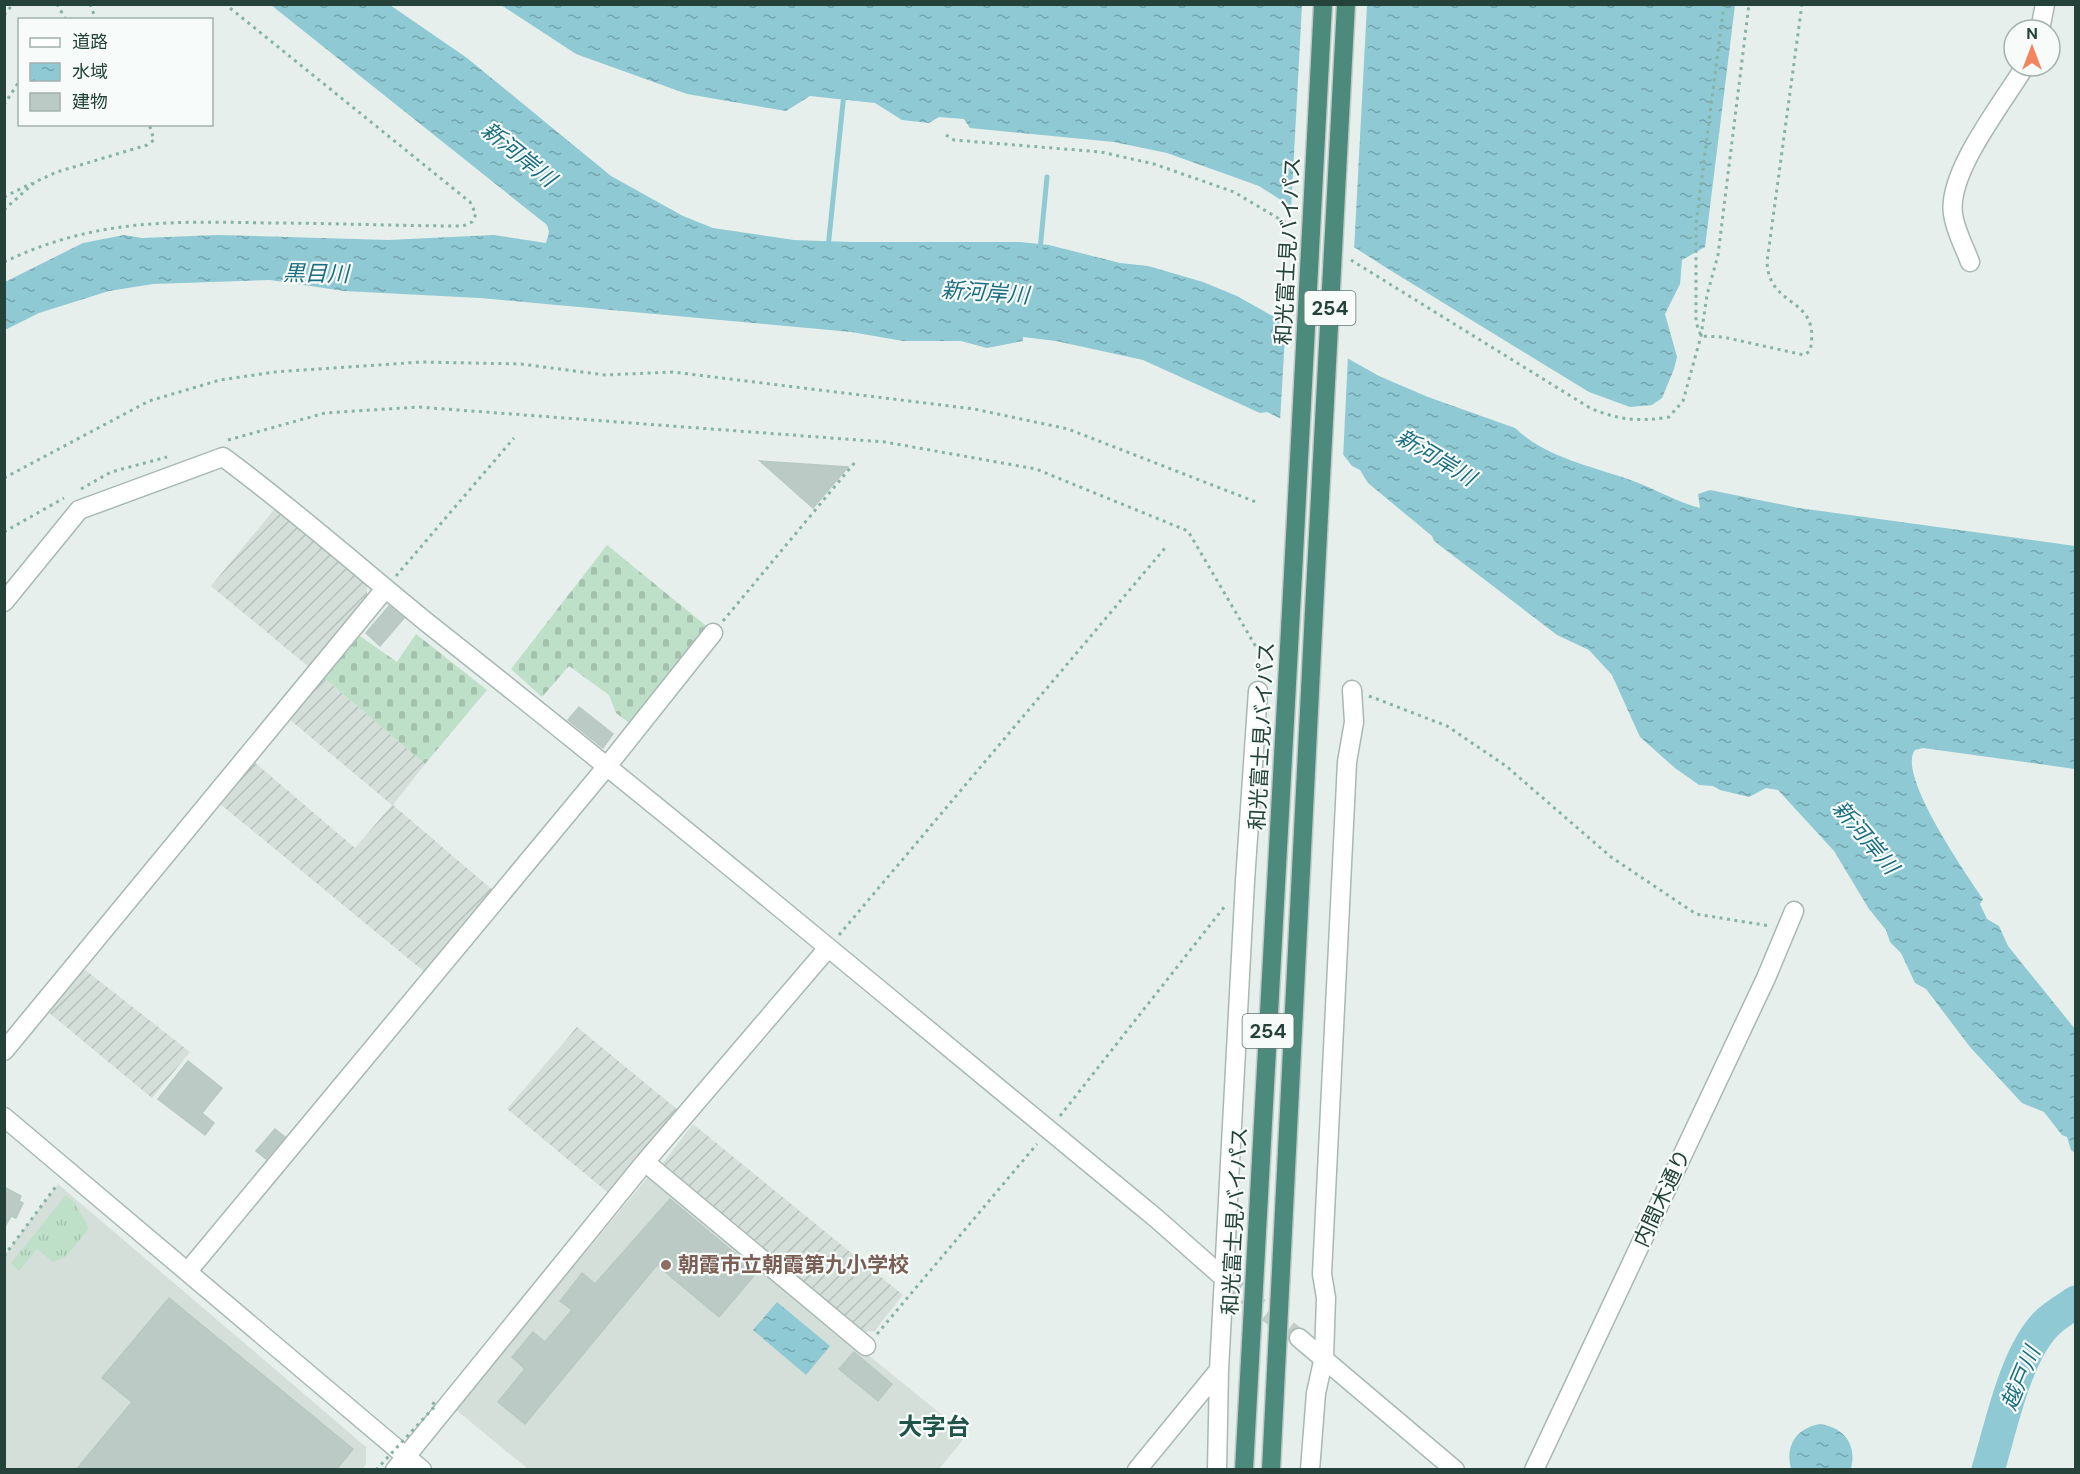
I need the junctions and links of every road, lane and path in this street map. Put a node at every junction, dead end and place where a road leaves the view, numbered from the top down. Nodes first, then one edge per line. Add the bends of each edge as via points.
1 (13, 4) edge
2 (57, 4) edge
3 (225, 4) edge
4 (1323, 4) edge
5 (1346, 4) edge
6 (1724, 4) edge
7 (1749, 4) edge
8 (1802, 4) edge
9 (4, 15) edge
10 (65, 18) edge
11 (2018, 78) edge
12 (18, 83) edge
13 (4, 105) edge
14 (150, 126) edge
15 (946, 135) dead end
16 (35, 182) junction
17 (4, 197) edge
18 (4, 210) edge
19 (1294, 227) dead end
20 (1344, 256) dead end
21 (1970, 261) dead end
22 (4, 262) edge
23 (1701, 336) junction
24 (514, 438) dead end
25 (224, 441) dead end
26 (167, 457) dead end
27 (856, 461) dead end
28 (4, 478) edge
29 (80, 489) dead end
30 (69, 495) dead end
31 (1257, 502) dead end
32 (4, 532) edge
33 (1165, 548) dead end
34 (385, 589) junction
35 (4, 602) edge
36 (713, 633) joint
37 (1352, 690) joint
38 (1258, 691) joint
39 (608, 765) junction
40 (1790, 919) joint
41 (828, 948) junction
42 (4, 1051) edge
43 (4, 1117) edge
44 (645, 1162) junction
45 (69, 1172) junction
46 (4, 1256) edge
47 (188, 1271) junction
48 (1225, 1279) junction
49 (1299, 1338) tunnel mouth
50 (866, 1346) dead end
51 (1324, 1357) junction
52 (1219, 1370) junction
53 (430, 1401) dead end
54 (401, 1463) edge
55 (376, 1470) edge
56 (422, 1470) edge
57 (1137, 1470) edge
58 (1217, 1470) edge
59 (1244, 1470) edge
60 (1270, 1470) edge
61 (1310, 1470) edge
62 (1455, 1470) edge
63 (1534, 1470) edge

1 - 9 path
2 - 10 path
3 - 22 path via 470,202 476,214 472,222 463,226 139,223 76,236
4 - 59 highway, 和光富士見バイパス / 254, bridge
5 - 60 highway, 254, bridge
6 - 23 path via 1695,224 1696,322
7 - 23 path via 1718,255
8 - 23 path via 1767,262 1770,283 1803,309 1812,323 1810,351 1795,354 1723,337
11 - 21 street via 1962,167 1953,191 1953,217
12 - 13 path
14 - 16 path via 154,140 147,145 83,162
15 - 19 path via 954,140 1101,152 1154,164 1234,192
16 - 17 path
16 - 18 path
20 - 23 path via 1590,408 1614,418 1642,421 1669,417 1683,400
24 - 34 path
25 - 38 path via 326,413 418,407 885,442 1036,470 1188,531 1259,652
26 - 29 path via 111,472
27 - 36 path
28 - 31 path via 149,401 220,380 275,372 421,362 521,364 605,375 673,372 974,409 1068,429
30 - 32 path
33 - 41 path
34 - 35 street via 282,500 223,458 79,510
34 - 39 street
34 - 42 street
36 - 39 street
37 - 40 path via 1447,726 1506,766 1611,857 1696,914 1766,926
37 - 51 street via 1354,722 1347,762 1322,1263 1326,1298
38 - 48 street
39 - 41 street
39 - 47 street
40 - 63 street, 内間木通り via 1761,989
41 - 44 street
41 - 48 street
43 - 45 street
44 - 50 street
44 - 54 street
45 - 46 path
45 - 47 street
47 - 54 street
48 - 52 street
49 - 51 street
51 - 61 street via 1316,1393
51 - 62 street
52 - 57 street
52 - 58 street
53 - 55 path, bridge via 436,1405
54 - 56 street

